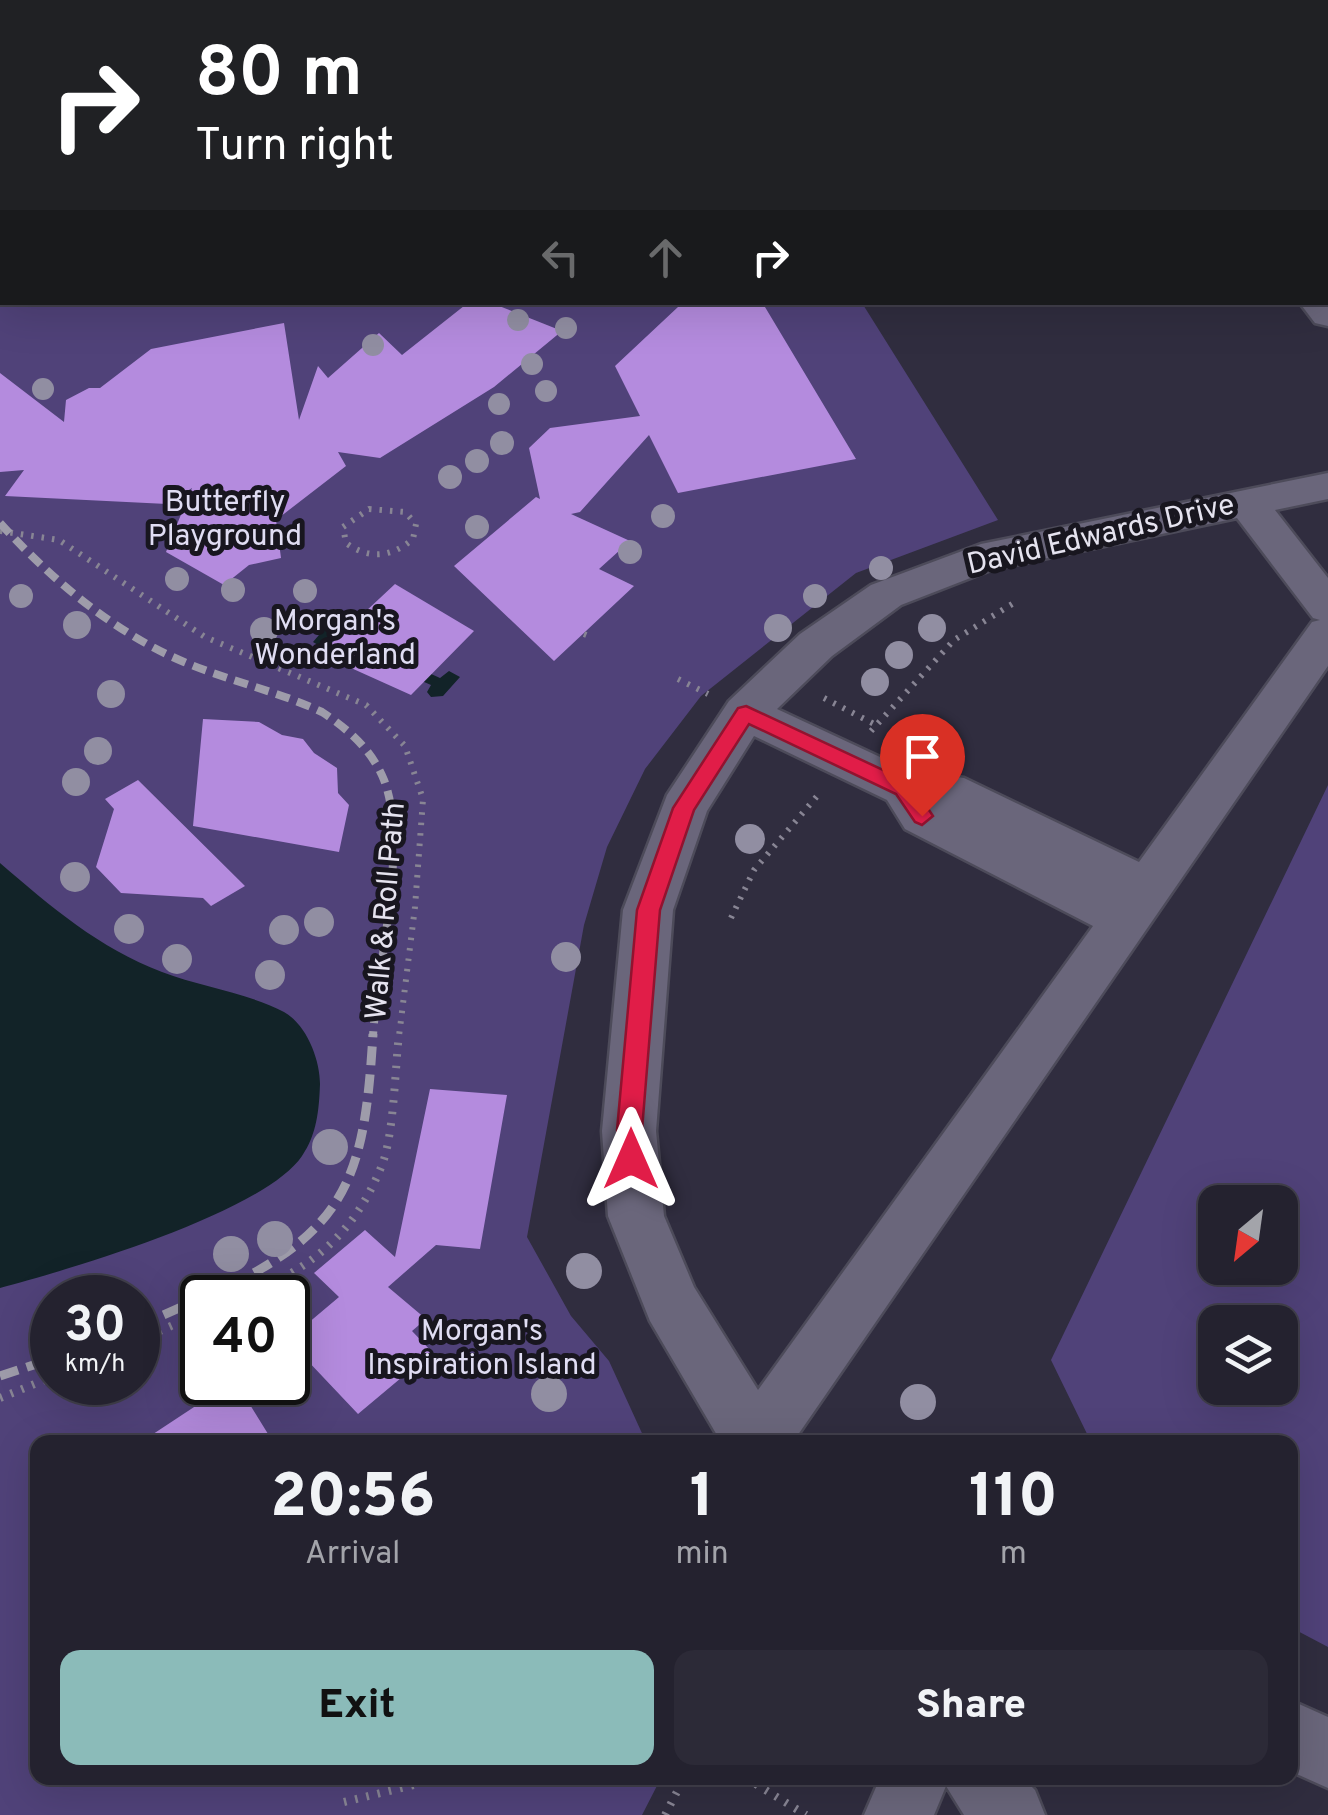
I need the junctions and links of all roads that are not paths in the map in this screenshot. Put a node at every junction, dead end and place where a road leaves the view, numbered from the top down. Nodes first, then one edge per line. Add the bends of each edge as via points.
1 (1328, 486) edge
2 (1247, 502) junction
3 (1328, 608) edge
4 (1328, 633) edge
5 (729, 705) junction
6 (1136, 903) junction
7 (752, 1435) edge
8 (761, 1435) edge
9 (1298, 1738) edge
10 (1328, 1754) edge
11 (911, 1785) edge
12 (983, 1785) edge
13 (899, 1815) edge
14 (1010, 1815) edge

1 - 2 street, David Edwards Drive
2 - 3 street
2 - 5 street, David Edwards Drive via 981,558 886,595
4 - 6 street
5 - 6 street via 904,788 922,816
5 - 7 street, David Edwards Drive via 648,910 629,1130 636,1216 672,1302
6 - 8 street
9 - 10 street
11 - 13 street
12 - 14 street

